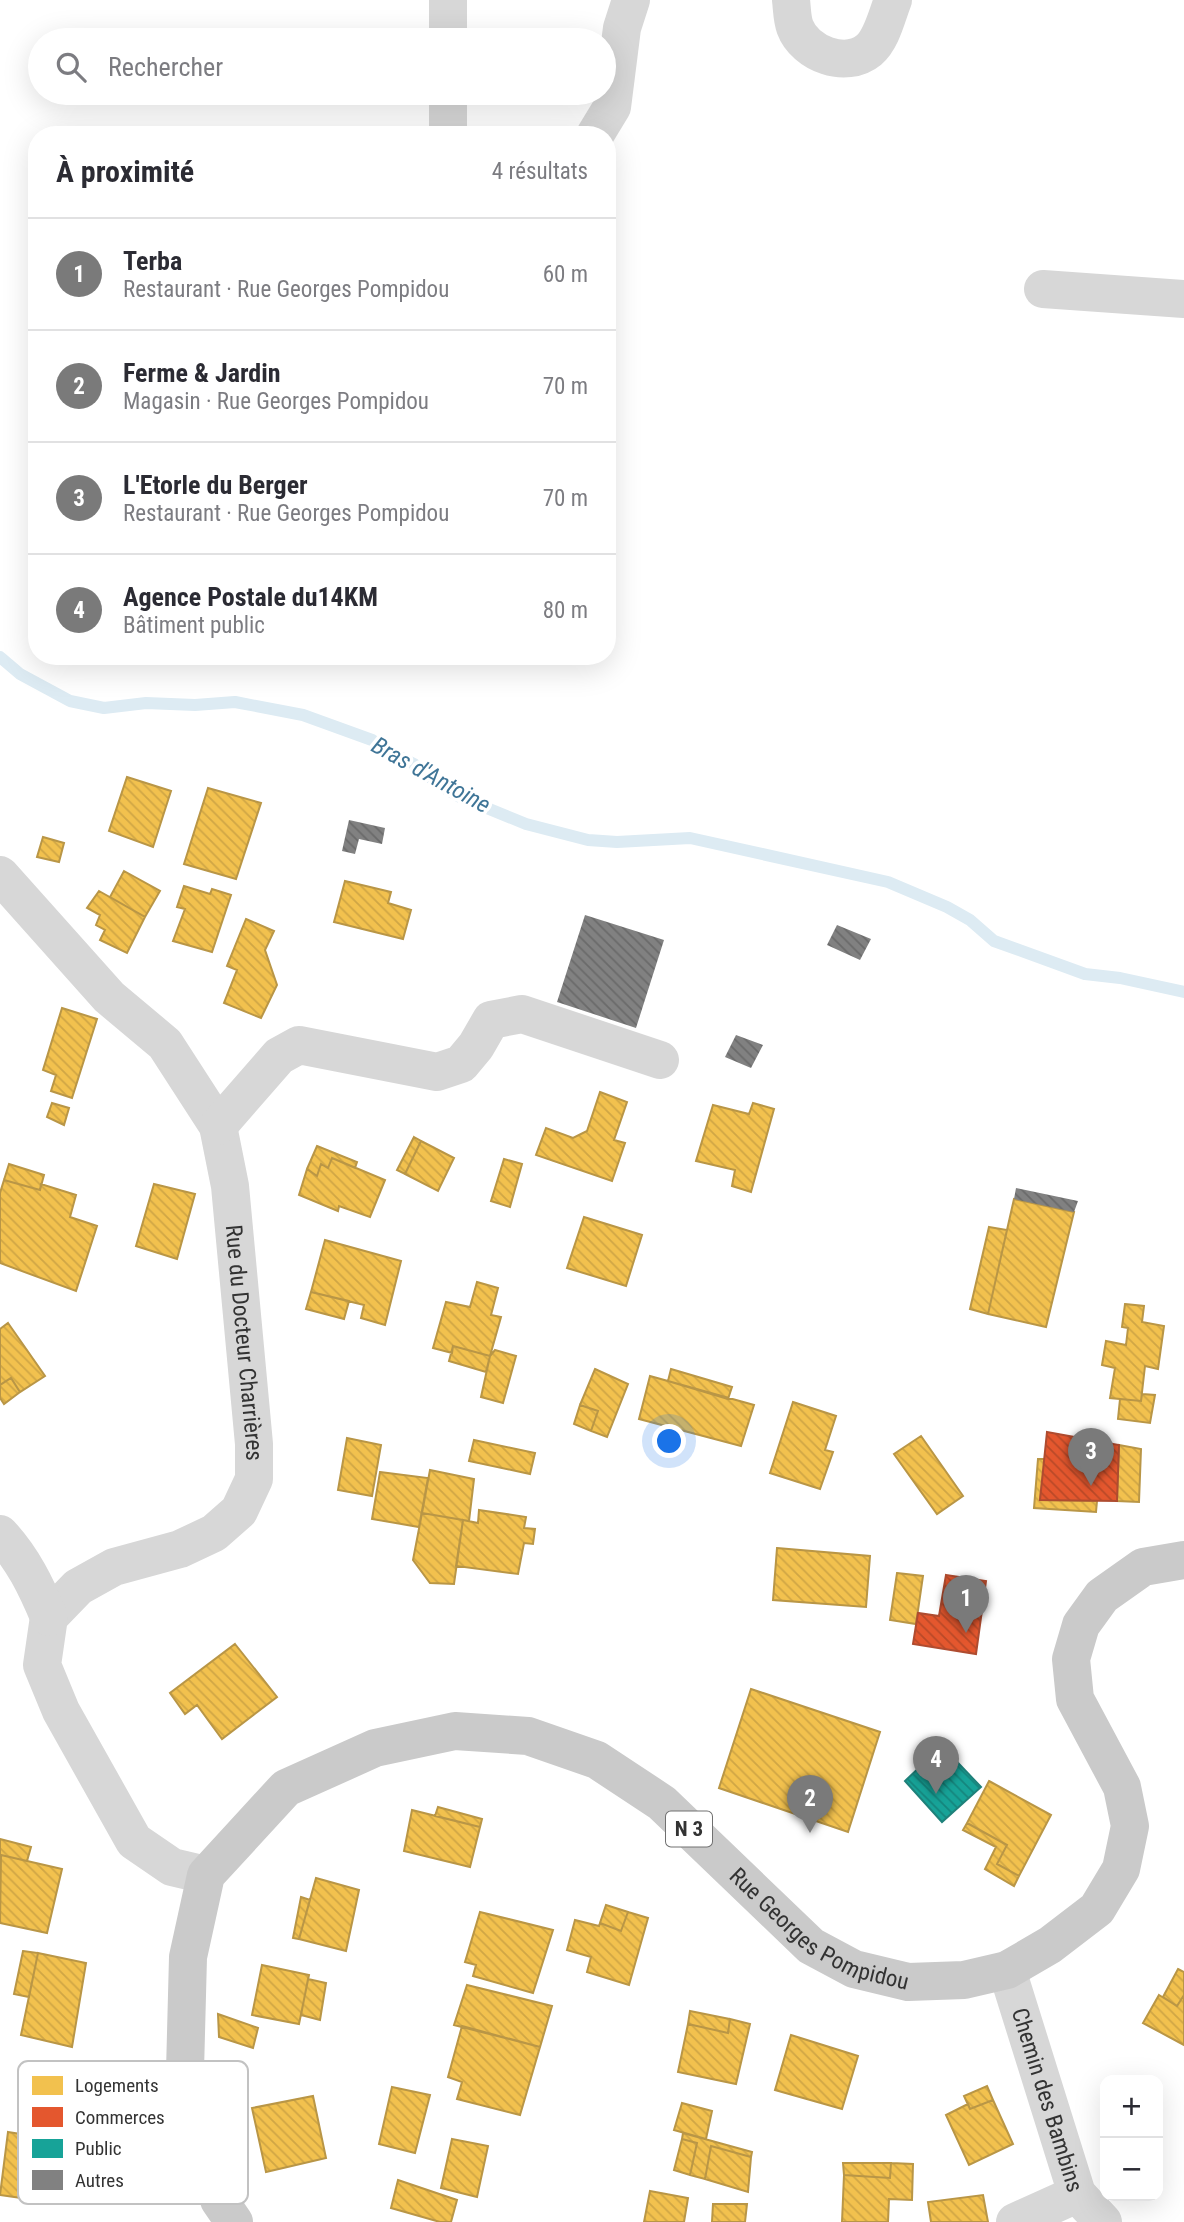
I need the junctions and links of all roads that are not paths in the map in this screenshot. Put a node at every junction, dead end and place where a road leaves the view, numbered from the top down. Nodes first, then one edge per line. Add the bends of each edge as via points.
1 (448, 0) edge
2 (631, 0) edge
3 (790, 0) edge
4 (893, 0) edge
5 (448, 28) edge
6 (616, 75) edge
7 (448, 105) edge
8 (612, 105) edge
9 (448, 126) edge
10 (600, 126) edge
11 (1043, 289) dead end
12 (1184, 299) edge
13 (0, 875) edge
14 (660, 1060) dead end
15 (218, 1126) junction
16 (0, 1534) edge
17 (1184, 1560) edge
18 (49, 1617) junction
19 (206, 1875) junction
20 (1007, 1969) junction
21 (185, 2061) edge
22 (1077, 2193) junction
23 (222, 2204) edge
24 (234, 2222) edge
25 (1015, 2222) edge
26 (1103, 2222) edge

1 - 5 street
2 - 6 street
3 - 4 street via 795,28 813,51 845,60 869,50
7 - 9 street
8 - 10 street
11 - 12 street
13 - 15 street, Rue du Docteur Charrières via 109,997 165,1044
14 - 15 street via 522,1014 491,1020 461,1064 437,1072 299,1045 279,1056
15 - 18 street, Rue du Docteur Charrières via 230,1186 254,1479 239,1511 214,1533 180,1549 114,1567 78,1587
16 - 18 street via 34,1580
17 - 20 main road, Rue Georges Pompidou / N 3 via 1143,1567 1102,1596 1081,1625 1071,1659 1075,1699 1122,1787 1130,1826 1121,1869 1097,1909 1050,1945
18 - 19 street via 42,1665 61,1711 134,1841 172,1867
19 - 20 main road, Rue Georges Pompidou / N 3 via 286,1788 375,1748 454,1731 528,1736 597,1760 662,1803 811,1946 854,1969 908,1982 964,1980
19 - 21 main road via 188,1957
20 - 22 street, Chemin des Bambins
22 - 25 street
22 - 26 street, Chemin des Bambins
23 - 24 main road

